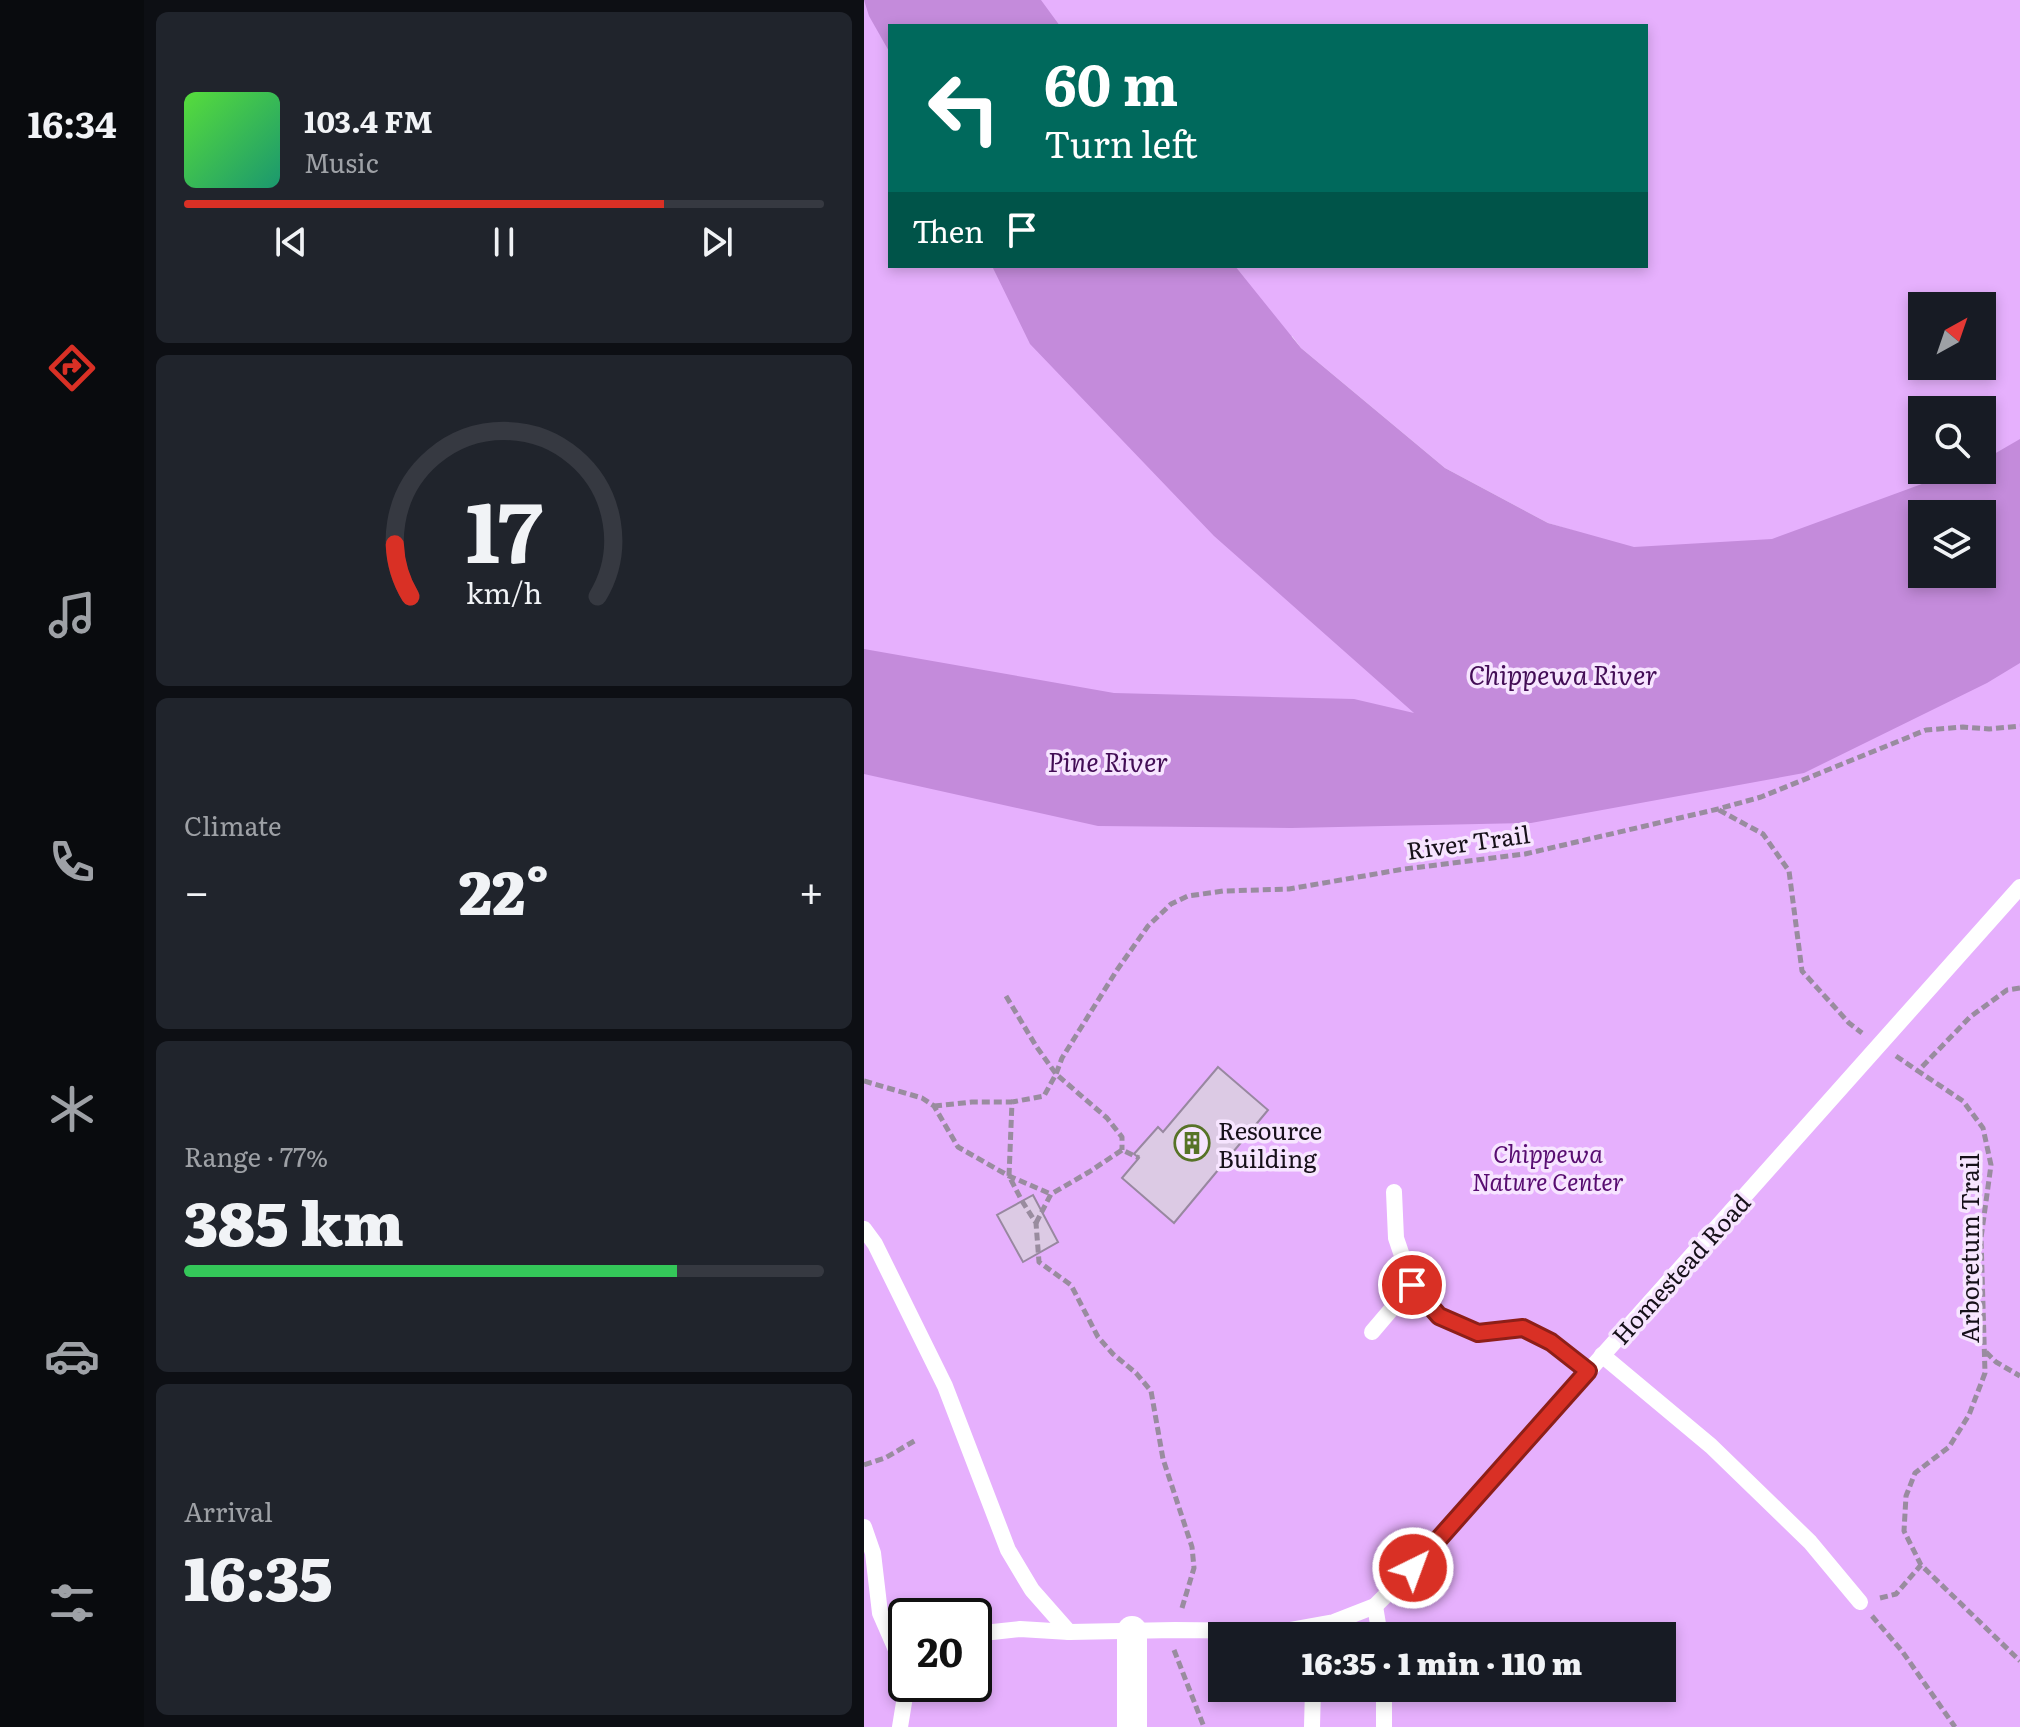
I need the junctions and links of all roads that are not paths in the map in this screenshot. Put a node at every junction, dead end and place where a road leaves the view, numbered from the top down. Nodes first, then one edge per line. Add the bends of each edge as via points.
1 (2020, 887) edge
2 (1394, 1192) dead end
3 (864, 1229) edge
4 (1412, 1285) junction
5 (1372, 1332) dead end
6 (1602, 1355) junction
7 (1588, 1371) junction
8 (864, 1527) edge
9 (1860, 1602) road end
10 (1375, 1606) junction
11 (1334, 1622) edge
12 (1378, 1622) edge
13 (1208, 1630) edge
14 (888, 1631) edge
15 (1132, 1631) junction
16 (992, 1632) edge
17 (1069, 1632) junction
18 (904, 1702) edge
19 (1313, 1702) edge
20 (1384, 1702) edge
21 (900, 1727) edge
22 (1132, 1727) edge
23 (1312, 1727) edge
24 (1384, 1727) edge

1 - 6 lane, Homestead Road
2 - 4 lane via 1396,1238
3 - 17 lane via 945,1386 1008,1550 1032,1590
4 - 5 lane
4 - 7 lane via 1439,1316 1478,1333 1523,1328
6 - 7 lane, Homestead Road
6 - 9 lane via 1711,1446 1810,1542
7 - 10 lane, Homestead Road
8 - 14 lane
10 - 11 lane, Homestead Road
10 - 12 lane
13 - 15 lane, Homestead Road
15 - 17 lane, Homestead Road
15 - 22 street
16 - 17 lane, Homestead Road
18 - 21 lane
19 - 23 lane
20 - 24 lane

